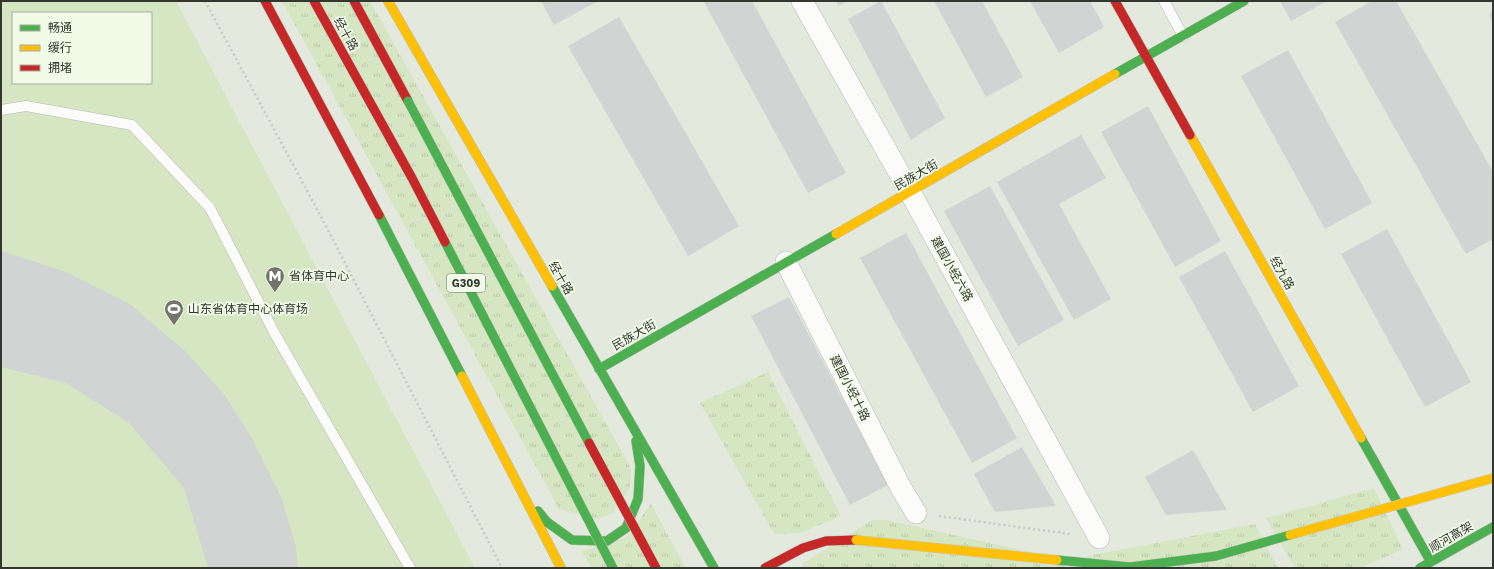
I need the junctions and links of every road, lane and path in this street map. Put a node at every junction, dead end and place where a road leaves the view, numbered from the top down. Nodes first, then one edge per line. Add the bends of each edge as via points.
1 (205, 1) edge
2 (265, 1) edge
3 (314, 1) edge
4 (354, 1) edge
5 (388, 1) edge
6 (802, 1) edge
7 (1115, 1) edge
8 (1164, 1) edge
9 (1244, 1) edge
10 (1183, 36) junction
11 (1146, 57) junction
12 (1, 110) edge
13 (910, 192) junction
14 (786, 262) junction
15 (599, 369) junction
16 (635, 431) junction
17 (1493, 478) edge
18 (523, 493) junction
19 (916, 512) joint
20 (1493, 527) edge
21 (1099, 538) joint
22 (647, 553) junction
23 (1216, 556) junction
24 (1428, 557) dead end
25 (410, 568) edge
26 (502, 568) edge
27 (561, 568) edge
28 (613, 568) edge
29 (656, 568) edge
30 (661, 568) edge
31 (714, 568) edge
32 (765, 568) edge
33 (1175, 568) edge
34 (1420, 568) edge

1 - 26 path via 326,226
2 - 18 main road via 379,214
3 - 28 main road, 经十路 / G309, bridge via 412,178
4 - 22 main road, 经十路 / G309, bridge
5 - 15 main road, 经十路
6 - 13 street, 建国小经六路
7 - 11 main road, 经九路
8 - 10 lane
9 - 10 main road, 民族大街
10 - 11 main road, 民族大街
11 - 13 main road, 民族大街
11 - 24 main road, 经九路
12 - 25 lane via 26,106 132,125 210,208 275,334
13 - 14 main road, 民族大街
13 - 21 street, 建国小经六路
14 - 15 main road, 民族大街
14 - 19 street, 建国小经十路 via 901,488
15 - 16 main road, 经十路
16 - 18 main road via 640,466 638,499 626,528 607,541 572,540 547,522
16 - 31 main road, 经十路
17 - 23 main road, bridge
18 - 27 main road
19 - 21 path
20 - 34 main road, 顺河高架
22 - 29 main road, 经十路 / G309, bridge
22 - 30 main road, bridge
23 - 32 main road, bridge via 1130,567 856,540 826,541 803,548
23 - 33 main road, bridge

